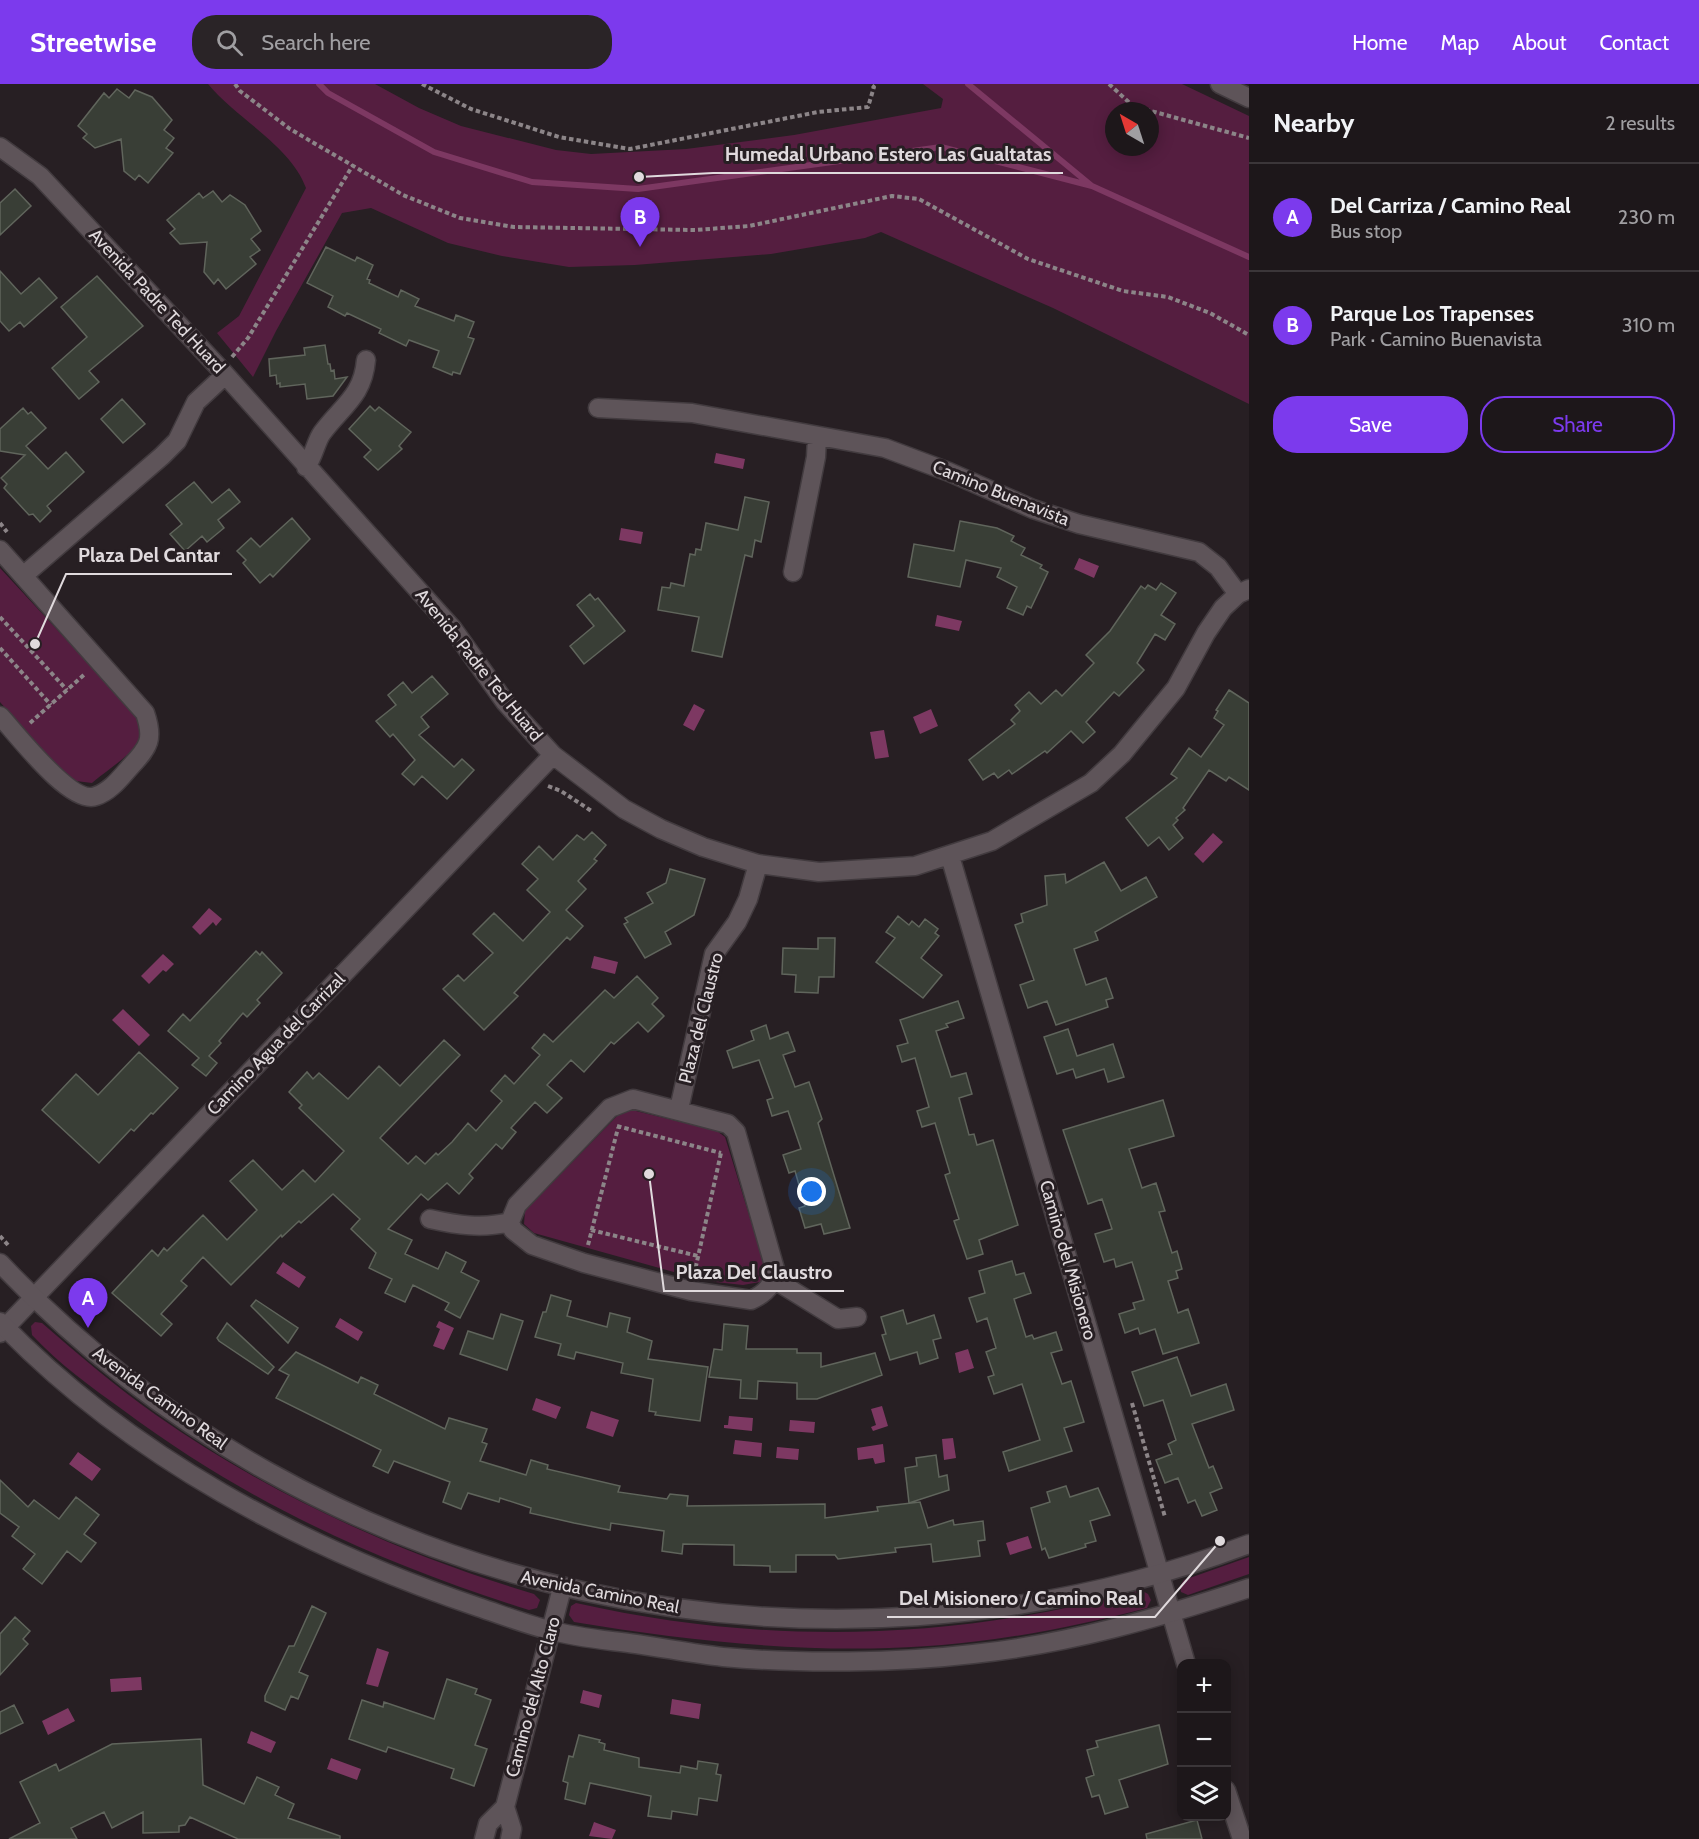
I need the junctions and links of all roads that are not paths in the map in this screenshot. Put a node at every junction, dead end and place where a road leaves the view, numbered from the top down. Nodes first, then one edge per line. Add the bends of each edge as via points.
1 (1220, 84) edge
2 (1249, 98) edge
3 (0, 147) edge
4 (366, 360) dead end
5 (223, 373) junction
6 (598, 408) dead end
7 (320, 436) junction
8 (817, 437) junction
9 (289, 448) junction
10 (306, 467) junction
11 (7, 544) edge
12 (793, 572) dead end
13 (23, 576) junction
14 (1243, 592) edge
15 (0, 716) edge
16 (553, 755) junction
17 (950, 856) junction
18 (758, 864) junction
19 (679, 1109) junction
20 (430, 1219) dead end
21 (510, 1222) junction
22 (0, 1263) edge
23 (775, 1280) junction
24 (33, 1299) junction
25 (857, 1317) dead end
26 (2, 1327) edge
27 (1249, 1544) edge
28 (1160, 1575) junction
29 (562, 1588) junction
30 (1249, 1588) edge
31 (1170, 1615) junction
32 (551, 1631) junction
33 (1184, 1659) edge
34 (1231, 1803) edge
35 (505, 1807) junction
36 (484, 1839) edge
37 (510, 1839) edge
38 (1242, 1839) edge

1 - 2 street
3 - 5 street, Avenida Padre Ted Huard via 40,176
4 - 7 street via 365,377 357,393
5 - 9 street, Avenida Padre Ted Huard
5 - 13 street via 196,402 177,441
6 - 8 street, Camino Buenavista via 692,412
7 - 9 street
7 - 10 street via 316,453
8 - 12 street
8 - 14 street, Camino Buenavista via 885,448 1033,509 1199,552
9 - 10 street, Avenida Padre Ted Huard
10 - 16 street, Avenida Padre Ted Huard via 453,628 505,702
11 - 13 street
13 - 15 street via 145,713 151,730 147,750 114,785 95,797 80,796 66,787
14 - 17 street, Avenida Padre Ted Huard via 1217,616 1176,688 1149,724 1091,783 992,841
16 - 18 street, Avenida Padre Ted Huard via 624,809 661,830
16 - 24 street, Camino Agua del Carrizal
17 - 18 street, Avenida Padre Ted Huard via 915,866 819,872
17 - 28 street, Camino del Misionero
18 - 19 street, Plaza del Claustro via 737,922 714,954
19 - 21 street, Plaza del Claustro via 633,1099 610,1108 517,1205
19 - 23 street, Plaza del Claustro via 728,1124 736,1132
20 - 21 street via 462,1227
21 - 23 street via 513,1230 532,1245 613,1272 691,1291 751,1300 761,1296
22 - 24 street, Avenida Camino Real
23 - 25 street via 838,1319
24 - 26 street, Camino Agua del Carrizal
24 - 29 street, Avenida Camino Real via 132,1382 263,1469 376,1526 486,1566
26 - 32 street via 128,1430 204,1482 277,1523 426,1589
27 - 28 street, Avenida Camino Real
28 - 29 street, Avenida Camino Real via 1004,1608 847,1621 726,1615
28 - 31 street, Camino del Misionero
29 - 32 street, Camino del Alto Claro
30 - 31 street
31 - 32 street via 1065,1640 972,1654 848,1660 723,1657
31 - 33 street, Camino del Misionero
32 - 35 street, Camino del Alto Claro
34 - 38 street
35 - 36 street, Camino del Alto Claro via 488,1824
35 - 37 street, Camino del Alto Claro via 512,1829

